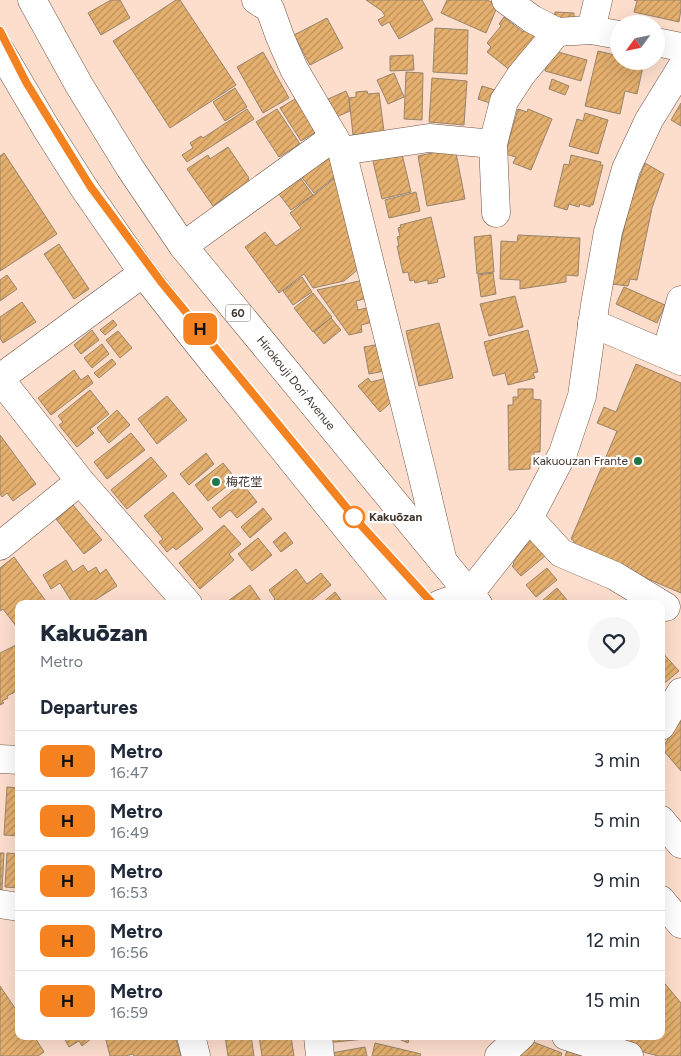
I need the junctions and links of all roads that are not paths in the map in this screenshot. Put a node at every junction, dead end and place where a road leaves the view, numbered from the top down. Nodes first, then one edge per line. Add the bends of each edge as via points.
1 (32, 0) edge
2 (506, 0) edge
3 (598, 0) edge
4 (266, 3) edge
5 (591, 30) junction
6 (557, 32) junction
7 (610, 34) edge
8 (665, 44) edge
9 (681, 47) edge
10 (0, 50) edge
11 (681, 68) edge
12 (338, 144) junction
13 (493, 144) junction
14 (496, 213) dead end
15 (183, 246) junction
16 (143, 272) junction
17 (681, 300) edge
18 (592, 323) junction
19 (673, 357) edge
20 (0, 379) edge
21 (80, 481) junction
22 (529, 518) junction
23 (0, 546) edge
24 (443, 562) junction
25 (474, 599) edge
26 (184, 600) edge
27 (405, 600) edge
28 (656, 600) edge
29 (681, 692) edge
30 (665, 719) edge
31 (0, 759) edge
32 (15, 760) edge
33 (665, 825) edge
34 (681, 844) edge
35 (0, 904) edge
36 (15, 906) edge
37 (192, 1040) edge
38 (318, 1040) edge
39 (517, 1040) edge
40 (579, 1040) edge
41 (196, 1056) edge
42 (320, 1056) edge
43 (499, 1056) edge
44 (629, 1056) edge

1 - 15 street, Hirokouji Dori Avenue / 60 via 130,168
2 - 6 street
3 - 5 street
4 - 12 street via 294,69
5 - 6 street
5 - 7 street
6 - 13 street via 504,101
8 - 9 street
10 - 16 street via 84,188
11 - 18 street via 649,120 626,169 608,232
12 - 13 street via 429,138
12 - 15 street
12 - 24 street
13 - 14 street
15 - 24 street, Hirokouji Dori Avenue / 60
16 - 20 street
16 - 27 street
17 - 19 street
18 - 19 street
18 - 22 street via 582,396 563,453
20 - 21 street
21 - 23 street
21 - 26 street
22 - 25 street
22 - 28 street via 561,553 615,576
24 - 25 street, Hirokouji Dori Avenue / 60
29 - 30 street
31 - 32 street
33 - 34 street
35 - 36 street
37 - 41 street
38 - 42 street
39 - 43 street
40 - 44 street

